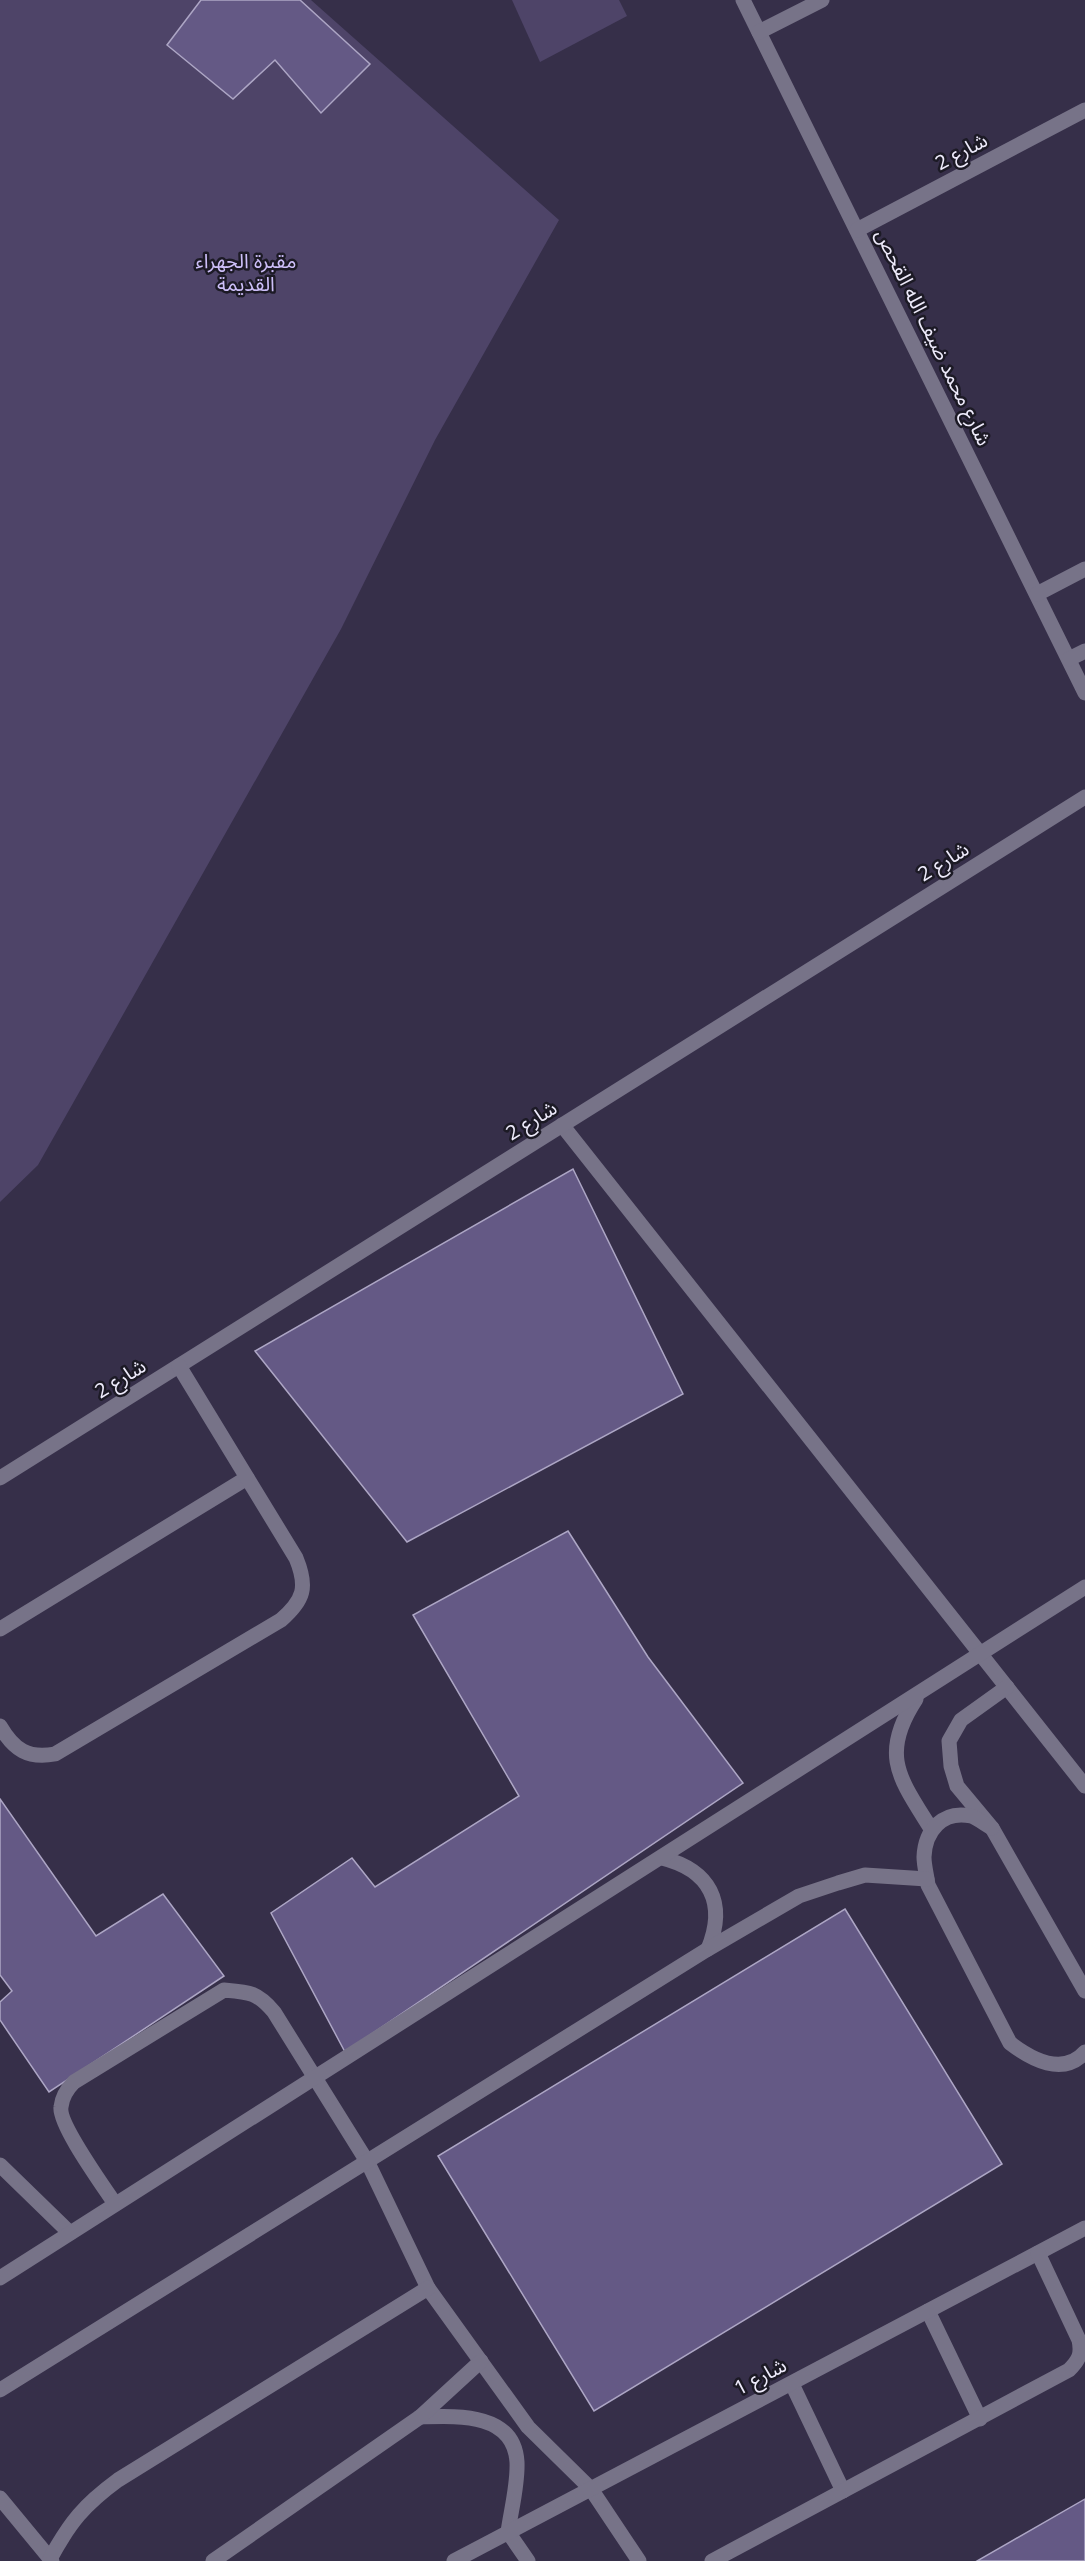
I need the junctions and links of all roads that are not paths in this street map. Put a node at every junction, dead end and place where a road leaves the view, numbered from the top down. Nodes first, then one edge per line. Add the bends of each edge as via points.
1 (743, 0) edge
2 (822, 0) edge
3 (759, 32) junction
4 (1085, 110) edge
5 (857, 230) junction
6 (1085, 569) edge
7 (1037, 594) junction
8 (1085, 651) edge
9 (1069, 659) junction
10 (1085, 693) edge
11 (1085, 797) edge
12 (562, 1125) junction
13 (178, 1366) junction
14 (0, 1478) edge
15 (247, 1478) junction
16 (1085, 1587) edge
17 (0, 1629) edge
18 (980, 1654) junction
19 (1006, 1687) junction
20 (920, 1693) junction
21 (0, 1726) edge
22 (1085, 1786) edge
23 (992, 1828) junction
24 (931, 1829) junction
25 (662, 1858) junction
26 (927, 1879) junction
27 (708, 1949) junction
28 (1085, 1991) edge
29 (1085, 2052) edge
30 (314, 2078) junction
31 (368, 2163) junction
32 (0, 2165) edge
33 (115, 2204) junction
34 (1085, 2228) edge
35 (70, 2233) junction
36 (1038, 2253) junction
37 (0, 2278) edge
38 (428, 2288) junction
39 (928, 2311) junction
40 (481, 2361) junction
41 (792, 2384) junction
42 (0, 2390) edge
43 (420, 2417) junction
44 (980, 2418) junction
45 (591, 2489) junction
46 (843, 2492) junction
47 (0, 2498) edge
48 (508, 2532) junction
49 (51, 2560) edge
50 (213, 2561) edge
51 (454, 2561) edge
52 (528, 2561) edge
53 (639, 2561) edge
54 (712, 2561) edge

1 - 3 street, شارع محمد ضيف الله القحص
2 - 3 street
3 - 5 street, شارع محمد ضيف الله القحص
4 - 5 street, شارع 2
5 - 7 street, شارع محمد ضيف الله القحص
6 - 7 street
7 - 9 street, شارع محمد ضيف الله القحص
8 - 9 street
9 - 10 street, شارع محمد ضيف الله القحص
11 - 12 street, شارع 2
12 - 13 street, شارع 2
12 - 18 street
13 - 14 street, شارع 2
13 - 15 street
15 - 17 street
15 - 21 street via 303,1575 303,1589 295,1608 56,1754 39,1757 17,1749
16 - 18 street
18 - 19 street
18 - 20 street
19 - 22 street
19 - 23 street via 961,1720 948,1741 957,1785
20 - 24 street via 902,1720 896,1753 901,1780
20 - 25 street
23 - 24 street via 971,1816 951,1817
23 - 28 street
24 - 26 street via 924,1859
25 - 27 street via 682,1863 711,1891 717,1910 716,1930
25 - 30 street
26 - 27 street via 865,1875 838,1883 799,1896
26 - 29 street via 1011,2043 1041,2062 1063,2065
27 - 31 street
30 - 31 street
30 - 33 street
30 - 33 street via 263,1999 251,1992 224,1990 74,2082 60,2109 66,2127
31 - 38 street
31 - 42 street
32 - 35 street
33 - 35 street
34 - 36 street, شارع 1
35 - 37 street
36 - 39 street, شارع 1
36 - 44 street via 1081,2351 1069,2370
38 - 40 street
38 - 49 street via 118,2480 92,2499 68,2526
39 - 41 street, شارع 1
39 - 44 street
40 - 43 street
40 - 45 street via 528,2427
41 - 45 street, شارع 1
41 - 46 street
43 - 48 street via 464,2416 497,2425 512,2441 517,2462
43 - 50 street
44 - 46 street
45 - 48 street, شارع 1
45 - 53 street
46 - 54 street
47 - 49 street
48 - 51 street, شارع 1
48 - 52 street

